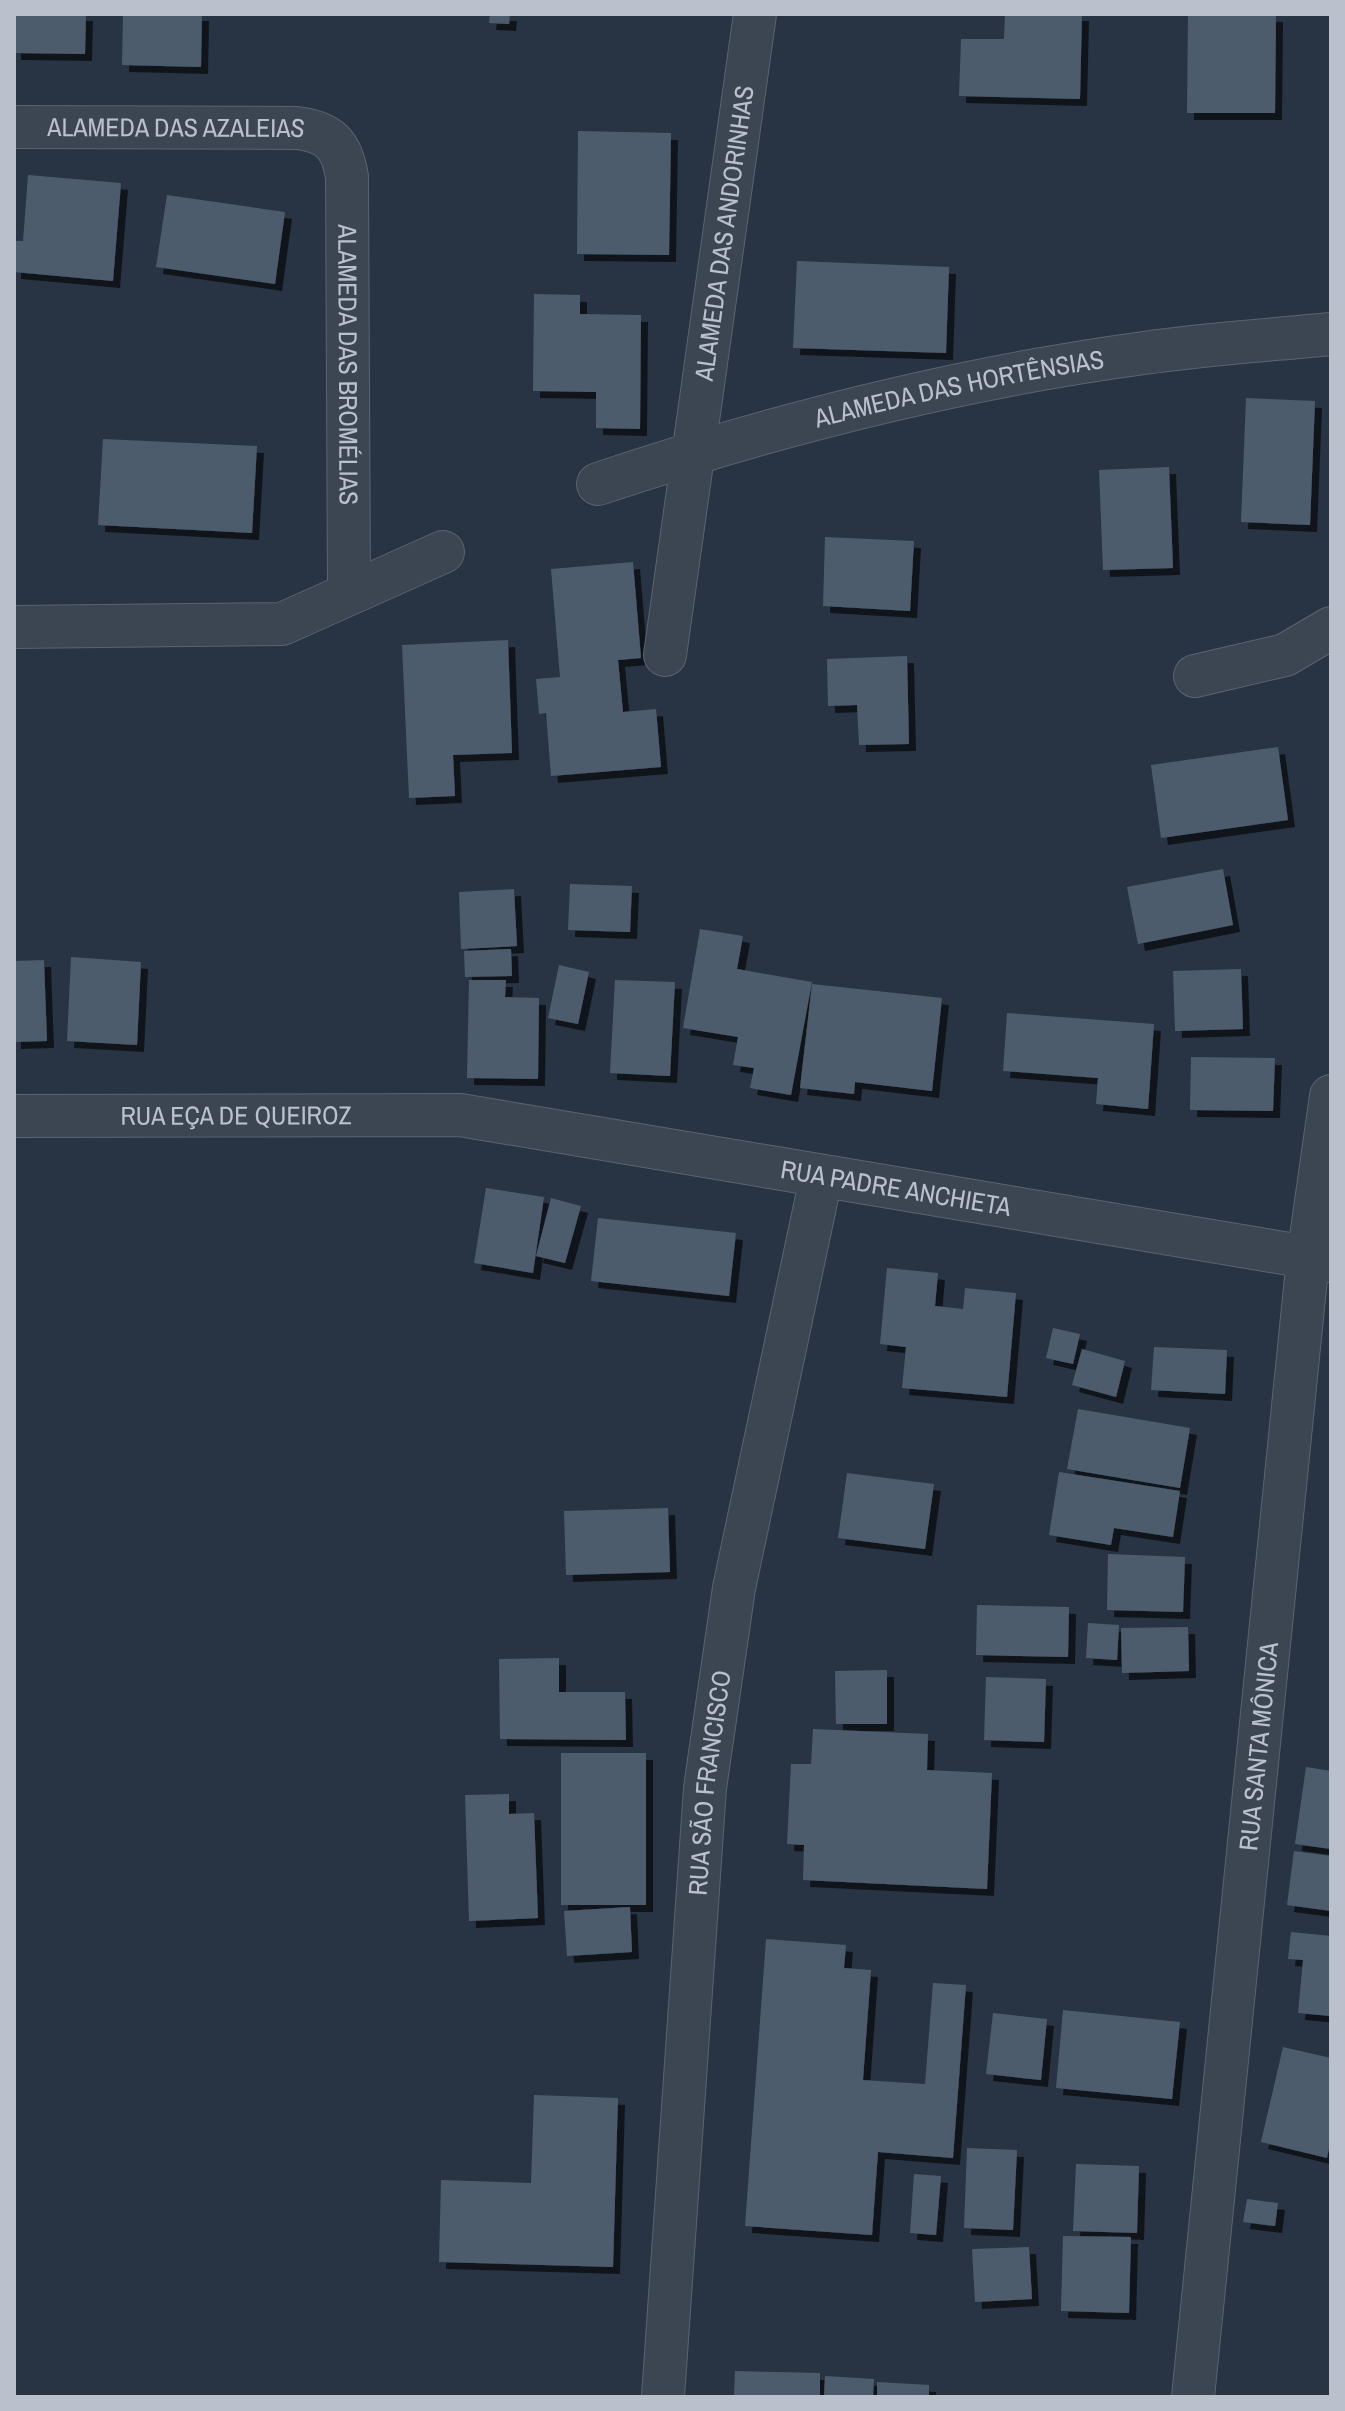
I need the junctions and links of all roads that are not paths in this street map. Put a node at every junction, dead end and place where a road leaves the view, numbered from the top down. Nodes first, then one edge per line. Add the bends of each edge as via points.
1 (755, 14) edge
2 (14, 127) edge
3 (335, 140) joint
4 (1331, 334) edge
5 (694, 452) junction
6 (598, 484) dead end
7 (443, 552) dead end
8 (349, 593) junction
9 (14, 627) edge
10 (1331, 628) edge
11 (665, 655) dead end
12 (1195, 676) dead end
13 (1331, 1096) edge
14 (460, 1115) joint
15 (14, 1116) edge
16 (821, 1178) junction
17 (1320, 1260) edge
18 (663, 2397) edge
19 (1193, 2397) edge

1 - 5 street, ALAMEDA DAS ANDORINHAS
2 - 3 street, ALAMEDA DAS AZALEIAS via 297,128 319,130
3 - 8 street, ALAMEDA DAS BROMÉLIAS via 347,177
4 - 5 street, ALAMEDA DAS HORTÊNSIAS via 1144,353 974,381
5 - 6 street, ALAMEDA DAS HORTÊNSIAS
5 - 11 street, ALAMEDA DAS ANDORINHAS
7 - 8 street
8 - 9 street via 282,624
10 - 12 street via 1285,655
13 - 17 street, RUA SANTA MÔNICA
14 - 15 street, RUA EÇA DE QUEIROZ
14 - 16 street, RUA PADRE ANCHIETA
16 - 17 street, RUA PADRE ANCHIETA
16 - 18 street, RUA SÃO FRANCISCO via 734,1588 705,1788
17 - 19 street, RUA SANTA MÔNICA

